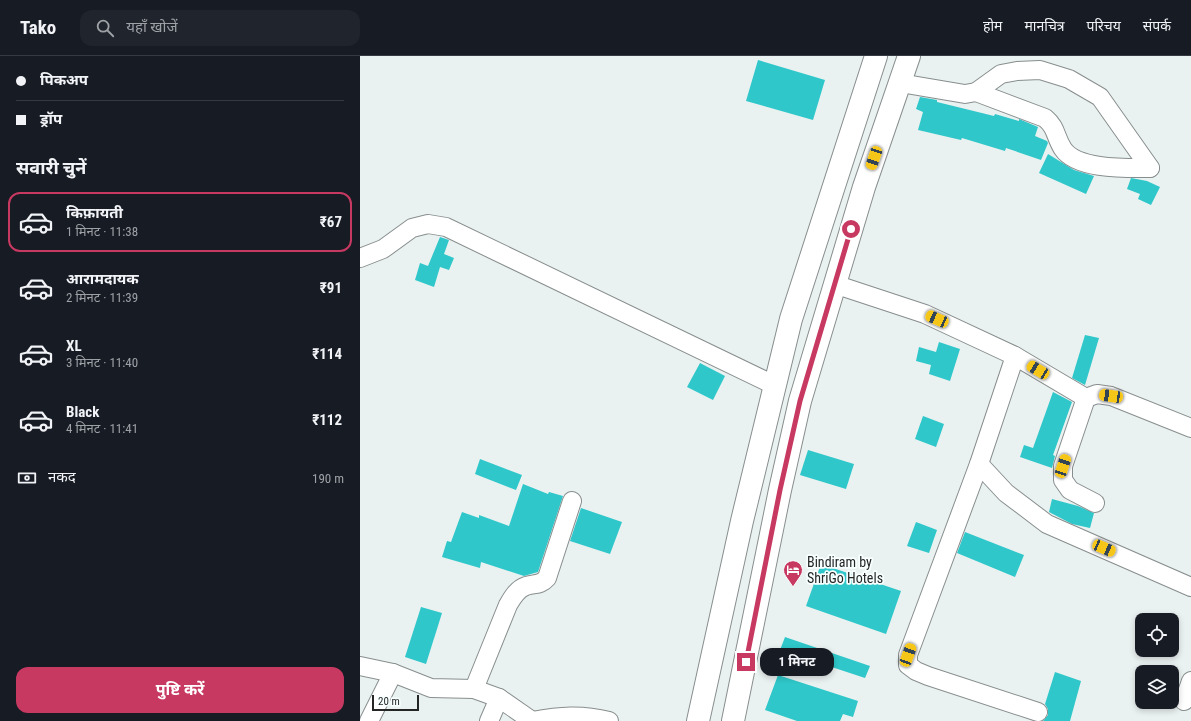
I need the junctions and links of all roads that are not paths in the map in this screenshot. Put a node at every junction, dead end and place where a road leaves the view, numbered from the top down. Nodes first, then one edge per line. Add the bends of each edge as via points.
1 (876, 56) edge
2 (908, 56) edge
3 (900, 83) junction
4 (976, 92) junction
5 (360, 258) edge
6 (834, 284) junction
7 (1015, 356) junction
8 (774, 385) junction
9 (1086, 398) junction
10 (1191, 428) edge
11 (979, 464) junction
12 (572, 501) dead end
13 (1095, 502) dead end
14 (1191, 587) edge
15 (360, 666) edge
16 (393, 673) junction
17 (1191, 681) edge
18 (474, 689) junction
19 (499, 698) junction
20 (1184, 701) dead end
21 (1038, 712) dead end
22 (369, 721) edge
23 (489, 721) edge
24 (609, 721) edge
25 (698, 721) edge
26 (733, 721) edge

1 - 8 highway via 791,320
2 - 3 highway
3 - 4 street via 965,94
3 - 6 highway
4 - 4 street via 1001,74 1016,71 1040,70 1069,79 1100,97 1150,168 1114,168 1072,158 1062,149 1053,124 1045,118
5 - 8 street via 383,249 412,228 428,224 446,227
6 - 7 street via 925,314
6 - 26 highway via 800,401
7 - 9 street
7 - 11 street
8 - 25 highway
9 - 10 street via 1097,394 1111,396
9 - 13 street via 1063,466 1064,480 1070,490
11 - 14 street via 1006,493 1047,524
11 - 21 street via 908,655 908,665 928,676
12 - 18 street via 547,578 543,583 525,586 515,593
15 - 16 street
16 - 18 street via 431,688
16 - 22 street
17 - 20 street
18 - 19 street
19 - 23 street
19 - 24 street via 532,721 564,716 589,716

